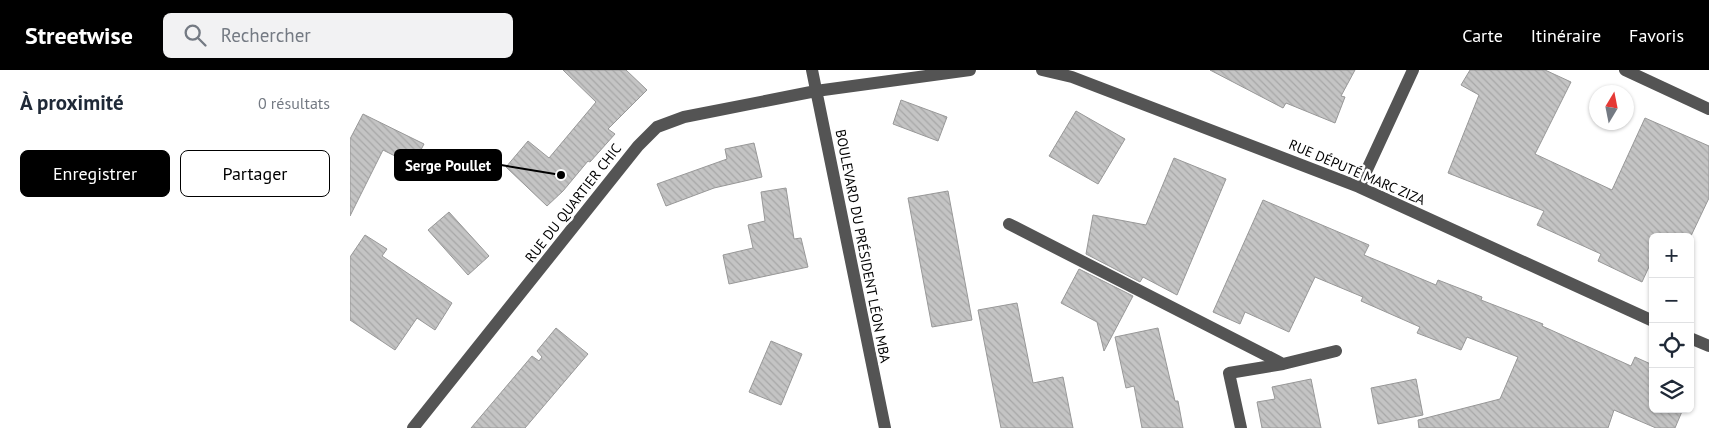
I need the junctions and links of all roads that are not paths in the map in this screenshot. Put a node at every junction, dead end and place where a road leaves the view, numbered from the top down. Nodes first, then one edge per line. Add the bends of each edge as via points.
1 (812, 70) edge
2 (970, 70) edge
3 (1042, 70) edge
4 (1413, 70) edge
5 (1625, 70) edge
6 (816, 91) junction
7 (1709, 109) edge
8 (1359, 187) junction
9 (1009, 224) dead end
10 (1649, 319) edge
11 (1694, 340) edge
12 (1709, 346) edge
13 (1336, 351) dead end
14 (1283, 364) junction
15 (413, 428) edge
16 (885, 428) edge
17 (1241, 428) edge

1 - 6 street, BOULEVARD DU PRÉSIDENT LÉON MBA
2 - 6 street
3 - 8 street, RUE DÉPUTÉ MARC ZIZA via 1072,77
4 - 8 street
5 - 7 street
6 - 15 street, RUE DU QUARTIER CHIC via 684,117 656,127
6 - 16 street, BOULEVARD DU PRÉSIDENT LÉON MBA
8 - 10 street, RUE DÉPUTÉ MARC ZIZA
9 - 14 street
11 - 12 street
13 - 14 street
14 - 17 street via 1229,373

